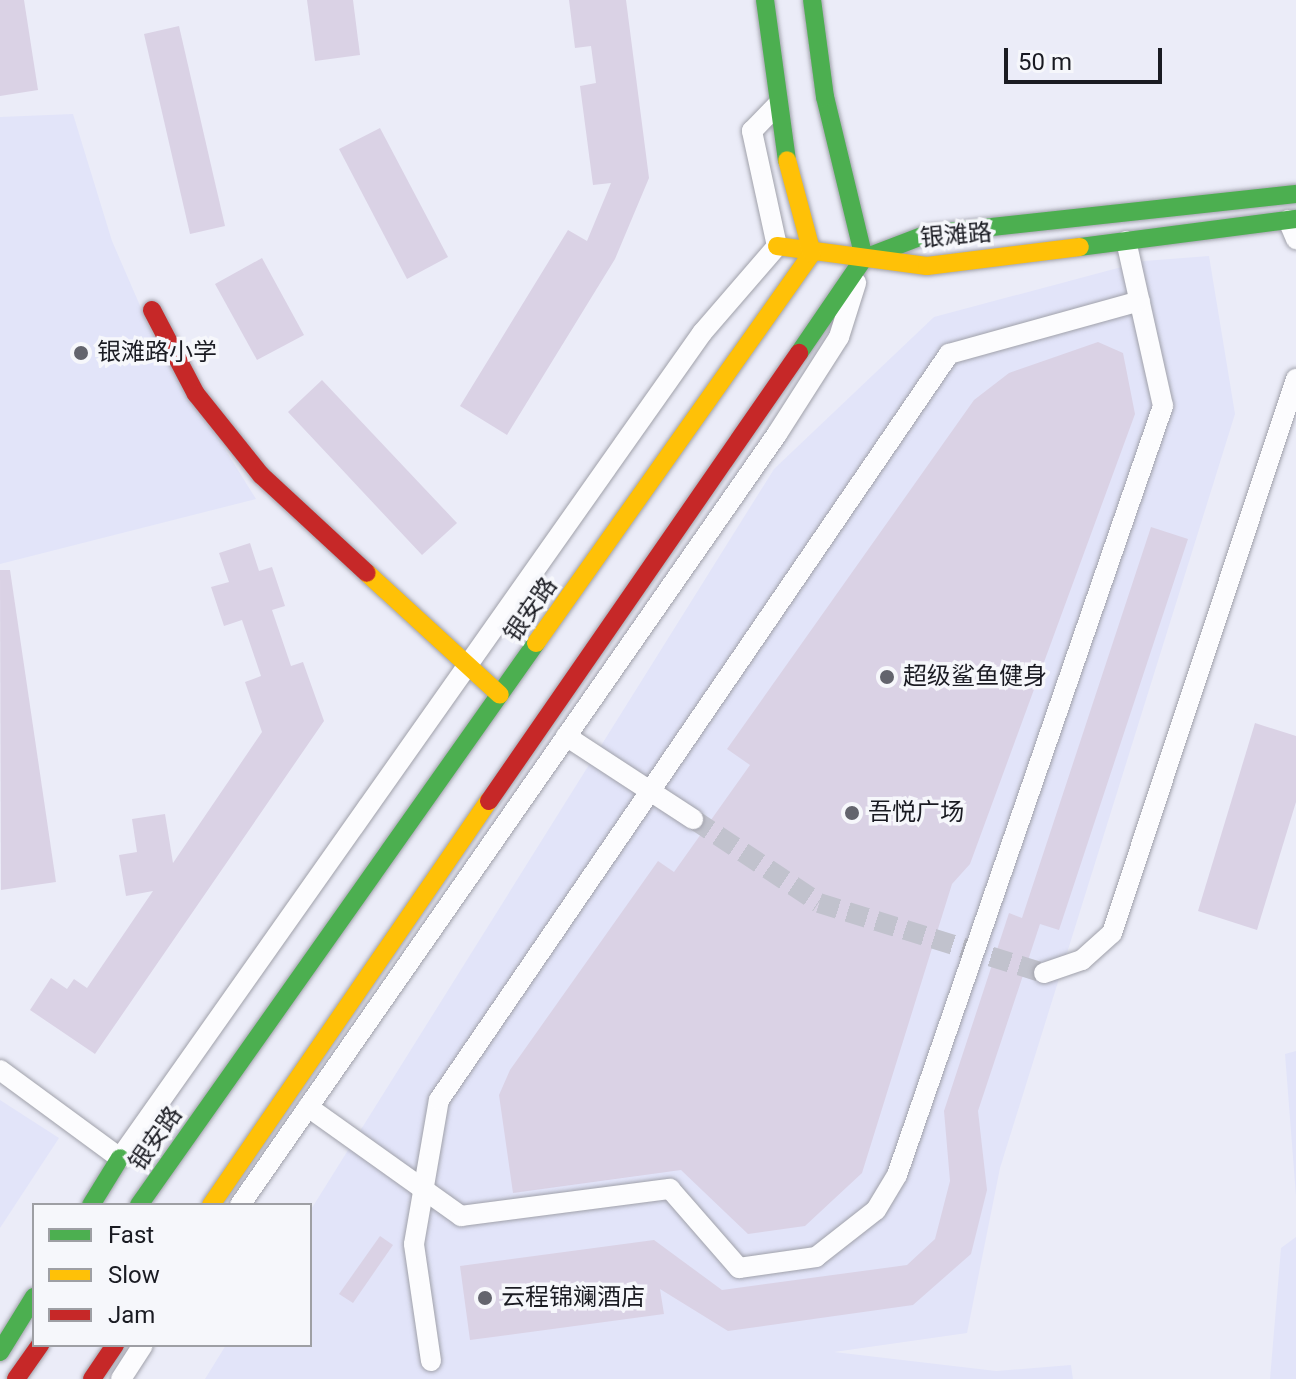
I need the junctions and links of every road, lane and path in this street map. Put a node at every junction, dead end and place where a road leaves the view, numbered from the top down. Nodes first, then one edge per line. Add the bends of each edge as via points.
1 (765, 0) edge
2 (812, 0) edge
3 (778, 104) junction
4 (1296, 194) edge
5 (1293, 226) edge
6 (1126, 241) junction
7 (777, 246) junction
8 (812, 253) junction
9 (864, 258) junction
10 (1140, 301) junction
11 (152, 310) dead end
12 (1296, 379) edge
13 (465, 669) junction
14 (500, 695) junction
15 (566, 736) junction
16 (654, 793) junction
17 (693, 819) tunnel mouth
18 (1044, 973) tunnel mouth
19 (0, 1070) edge
20 (308, 1107) junction
21 (120, 1158) junction
22 (420, 1186) junction
23 (92, 1203) edge
24 (140, 1203) edge
25 (212, 1203) edge
26 (241, 1203) edge
27 (32, 1300) edge
28 (39, 1347) edge
29 (114, 1347) edge
30 (142, 1347) edge
31 (0, 1352) edge
32 (431, 1361) dead end
33 (16, 1379) edge
34 (92, 1379) edge
35 (121, 1379) edge

1 - 3 main road
2 - 9 main road via 825,97
3 - 7 street via 752,131
3 - 8 main road
4 - 9 main road, 银滩路 via 927,234
5 - 6 main road, 银滩路
6 - 9 main road, 银滩路 via 927,266
6 - 10 street
7 - 8 main road
7 - 13 street via 702,333
8 - 9 main road
8 - 14 main road, 银安路
9 - 15 street via 839,337
9 - 25 main road
10 - 16 street via 949,354
10 - 22 street via 1163,406 897,1175 876,1210 816,1257 739,1268 670,1189 461,1216
11 - 13 main road via 196,394 261,475
12 - 18 street via 1112,933 1082,960
13 - 14 main road
13 - 21 street
14 - 24 main road, 银安路
15 - 16 street
15 - 20 street
16 - 17 street
16 - 22 street via 439,1100
19 - 21 street
20 - 22 street
20 - 26 street
21 - 23 main road
22 - 32 street via 414,1244
27 - 31 main road
28 - 33 main road
29 - 34 main road
30 - 35 street

